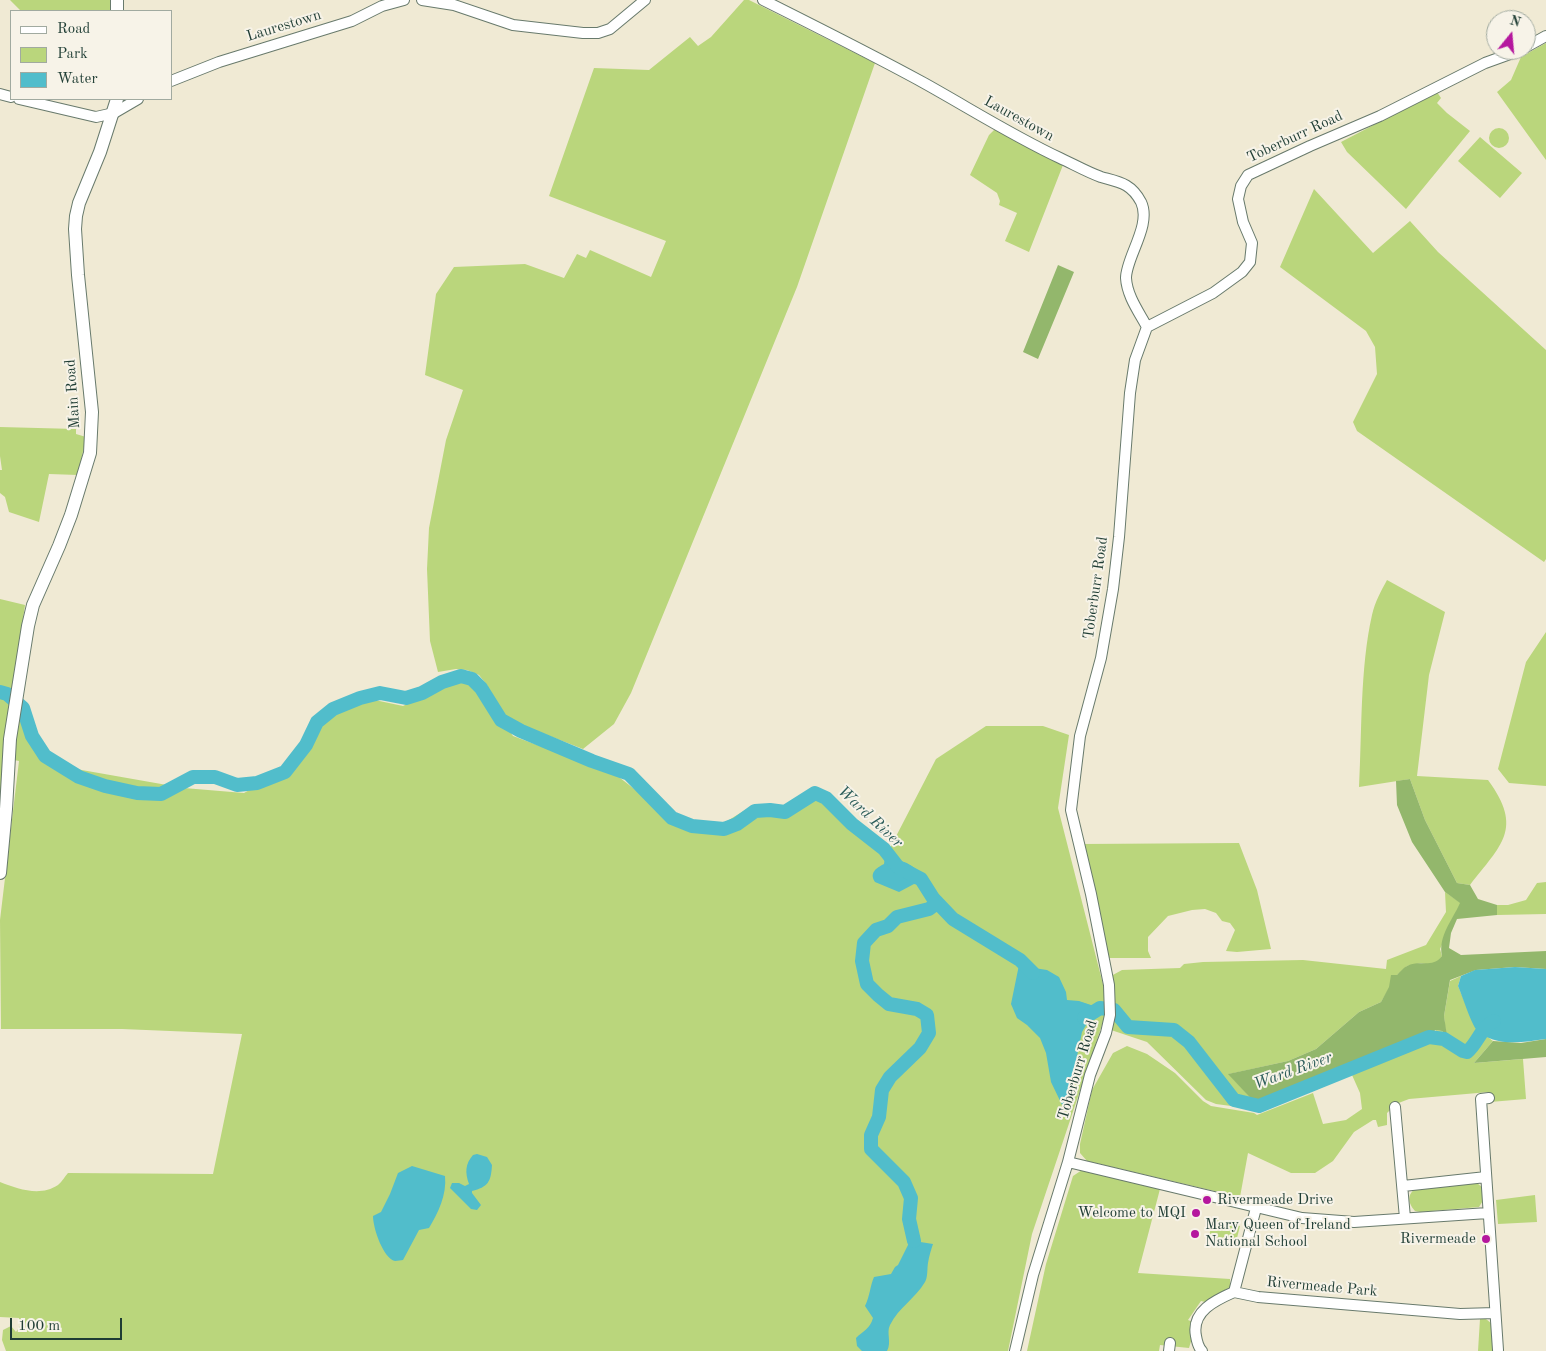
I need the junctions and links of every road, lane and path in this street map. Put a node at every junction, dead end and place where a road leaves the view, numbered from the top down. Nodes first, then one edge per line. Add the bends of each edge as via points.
1 (404, 0) edge
2 (422, 0) edge
3 (645, 0) edge
4 (763, 0) edge
5 (1495, 60) edge
6 (172, 81) edge
7 (23, 100) edge
8 (117, 100) edge
9 (136, 100) edge
10 (114, 113) junction
11 (1147, 327) junction
12 (0, 873) edge
13 (1489, 1098) dead end
14 (1395, 1108) dead end
15 (1068, 1162) junction
16 (1486, 1178) junction
17 (1403, 1186) junction
18 (1256, 1208) junction
19 (1488, 1213) junction
20 (1405, 1218) junction
21 (1234, 1292) junction
22 (1495, 1313) junction
23 (1199, 1350) edge
24 (1498, 1350) edge
25 (1016, 1351) edge

1 - 6 street, Laurestown via 382,6 352,21 219,62
2 - 3 street via 454,5 513,25 598,33 610,29
4 - 11 street, Laurestown via 876,57 1050,154 1127,186 1142,204 1143,219 1126,279 1128,291
5 - 11 street, Toberburr Road via 1248,175 1238,199 1252,243 1250,262 1242,272 1213,293
7 - 10 street via 96,117
8 - 10 main road, Main Road
9 - 10 street
10 - 12 main road, Main Road via 76,216 78,275 92,412 90,453 62,539 33,605 13,713
11 - 15 street, Toberburr Road via 1135,360 1130,393 1113,589 1101,658 1080,736 1071,810 1110,992 1110,1015 1090,1075
13 - 16 street via 1481,1099
14 - 17 street
15 - 18 street
15 - 25 street, Toberburr Road via 1033,1275
16 - 17 street
16 - 19 street
17 - 20 street
18 - 20 street via 1302,1218 1354,1222
18 - 21 street
19 - 20 street
19 - 22 street
21 - 22 street, Rivermeade Park via 1460,1314
21 - 23 street via 1207,1306 1200,1315 1196,1324
22 - 24 street

